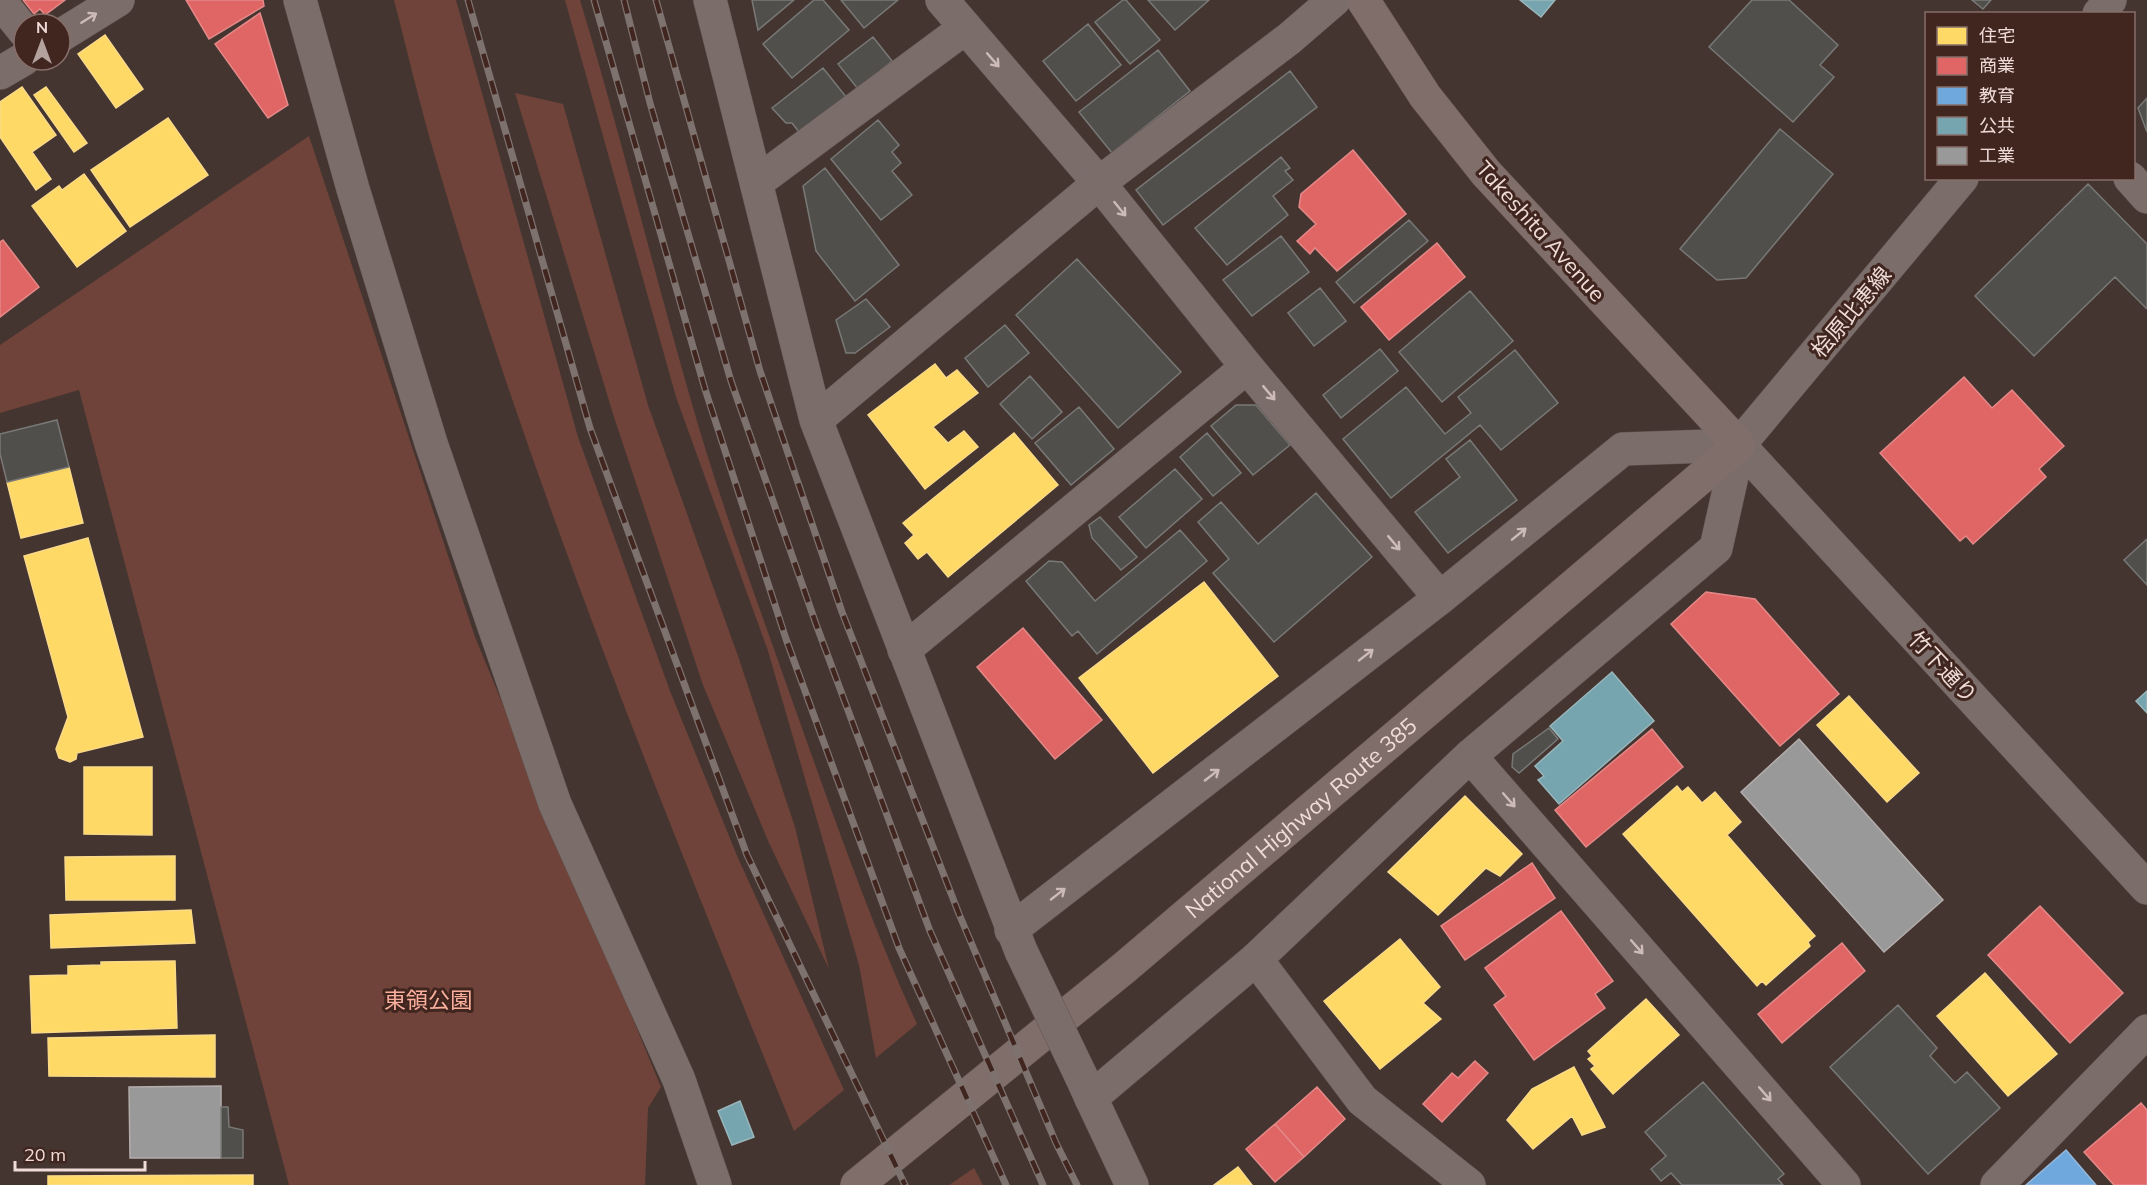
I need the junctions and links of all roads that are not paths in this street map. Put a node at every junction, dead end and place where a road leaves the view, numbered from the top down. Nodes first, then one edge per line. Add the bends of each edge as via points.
1 (118, 0) edge
2 (300, 0) edge
3 (710, 0) edge
4 (942, 0) edge
5 (1334, 0) edge
6 (1363, 0) edge
7 (2110, 0) edge
8 (0, 1) edge
9 (2101, 12) edge
10 (12, 16) edge
11 (965, 28) junction
12 (72, 29) edge
13 (1960, 180) edge
14 (2132, 180) edge
15 (757, 182) junction
16 (1099, 183) junction
17 (2147, 197) edge
18 (1247, 367) junction
19 (816, 420) junction
20 (1739, 445) junction
21 (1440, 598) junction
22 (904, 650) junction
23 (1470, 756) junction
24 (2147, 888) edge
25 (1016, 940) junction
26 (1256, 959) junction
27 (2147, 1031) edge
28 (1086, 1087) junction
29 (707, 1181) edge
30 (857, 1185) edge
31 (1132, 1185) edge
32 (1469, 1185) edge
33 (1844, 1185) edge
34 (1997, 1185) edge

12 -> 1 street
2 - 29 street via 431,443 555,804 679,1080
3 - 15 street
4 - 11 street
5 - 16 street
6 - 20 highway, Takeshita Avenue via 1425,96 1486,173
7 - 9 street
8 - 10 street
11 - 15 street
11 -> 16 street
13 - 20 street, 桧原比恵線
14 - 17 street
15 - 19 street
16 -> 18 street
16 - 19 street
18 -> 21 street
18 - 22 street
19 - 22 street
21 -> 20 street via 1623,449
20 - 23 street via 1716,548
20 - 24 street, 竹下通り
20 - 30 highway, National Highway Route 385 via 1124,968
25 -> 21 street
22 - 25 street
23 - 26 street
23 -> 33 street
25 - 28 street, bridge
26 - 28 street
26 - 32 street via 1362,1101
27 - 34 street
28 - 31 street

